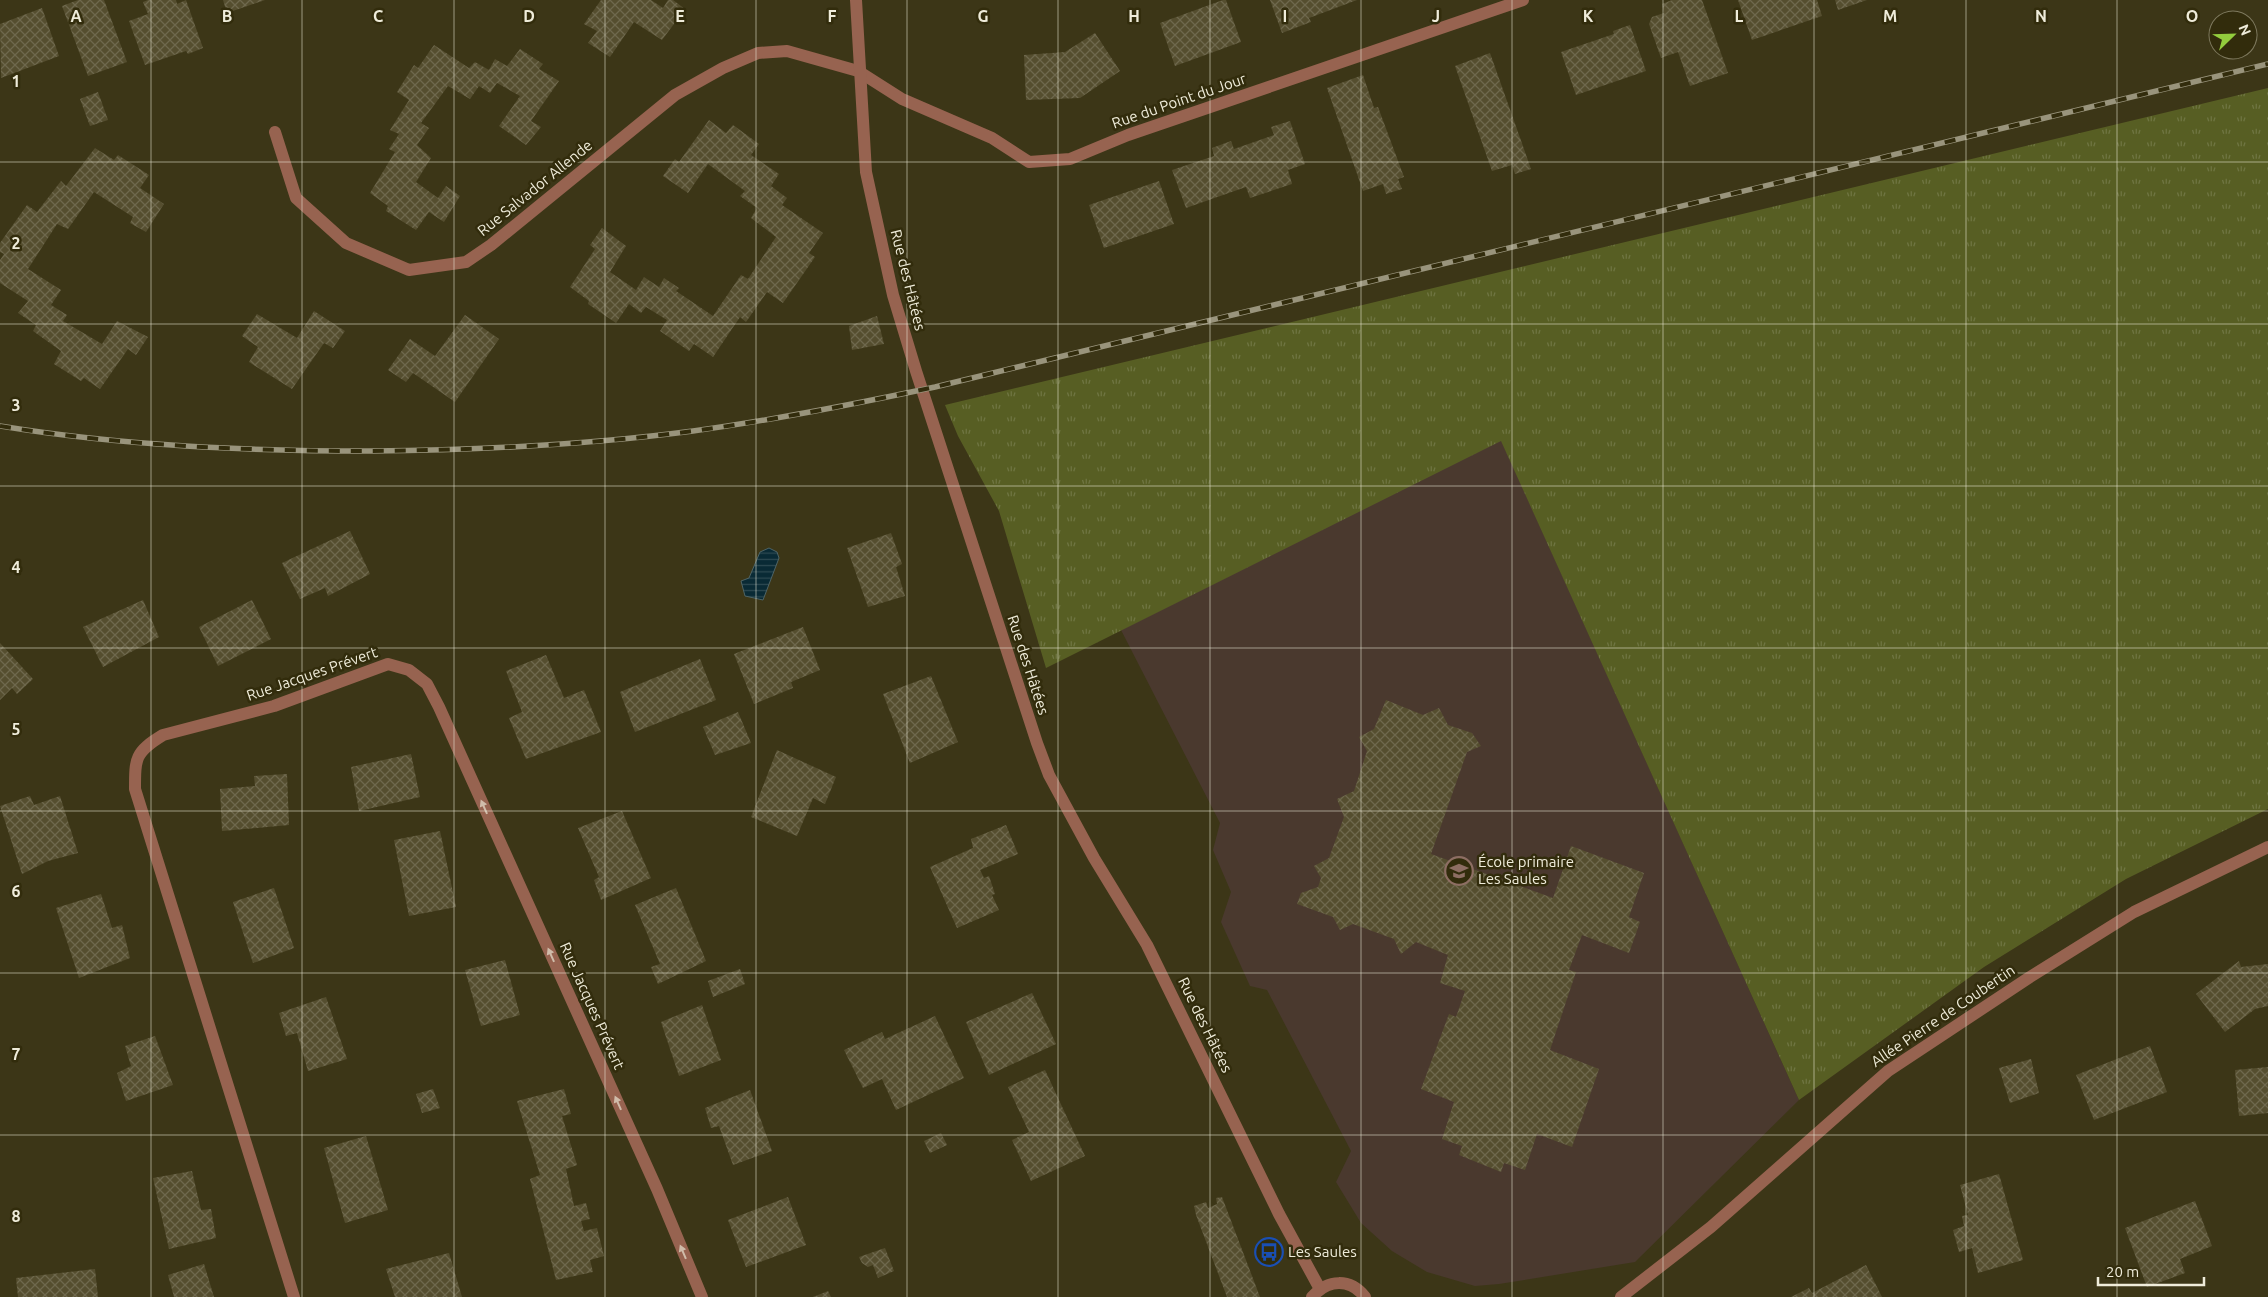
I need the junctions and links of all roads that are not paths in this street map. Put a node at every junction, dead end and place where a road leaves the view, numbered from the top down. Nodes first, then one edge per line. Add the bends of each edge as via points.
1 (856, 0) edge
2 (1523, 0) edge
3 (858, 71) junction
4 (275, 132) dead end
5 (2268, 847) edge
6 (1316, 1293) edge
7 (294, 1297) edge
8 (702, 1297) edge
9 (1365, 1297) edge
10 (1621, 1297) edge

1 - 3 street, Rue des Hâtées
2 - 3 street, Rue du Point du Jour via 1128,135 1070,159 1029,162 992,138 902,99
3 - 4 street, Rue Salvador Allende via 787,51 758,53 723,68 675,95 466,262 409,270 346,243 296,198
3 - 6 street, Rue des Hâtées via 866,172 893,295 1036,743 1049,775 1094,858 1147,945
5 - 10 street, Allée Pierre de Coubertin via 2134,912 1888,1071 1711,1227
6 - 9 street via 1331,1283 1341,1282 1360,1290
8 -> 7 street, Rue Jacques Prévert via 439,707 427,684 409,670 388,664 274,706 162,735 146,745 135,762 135,789

